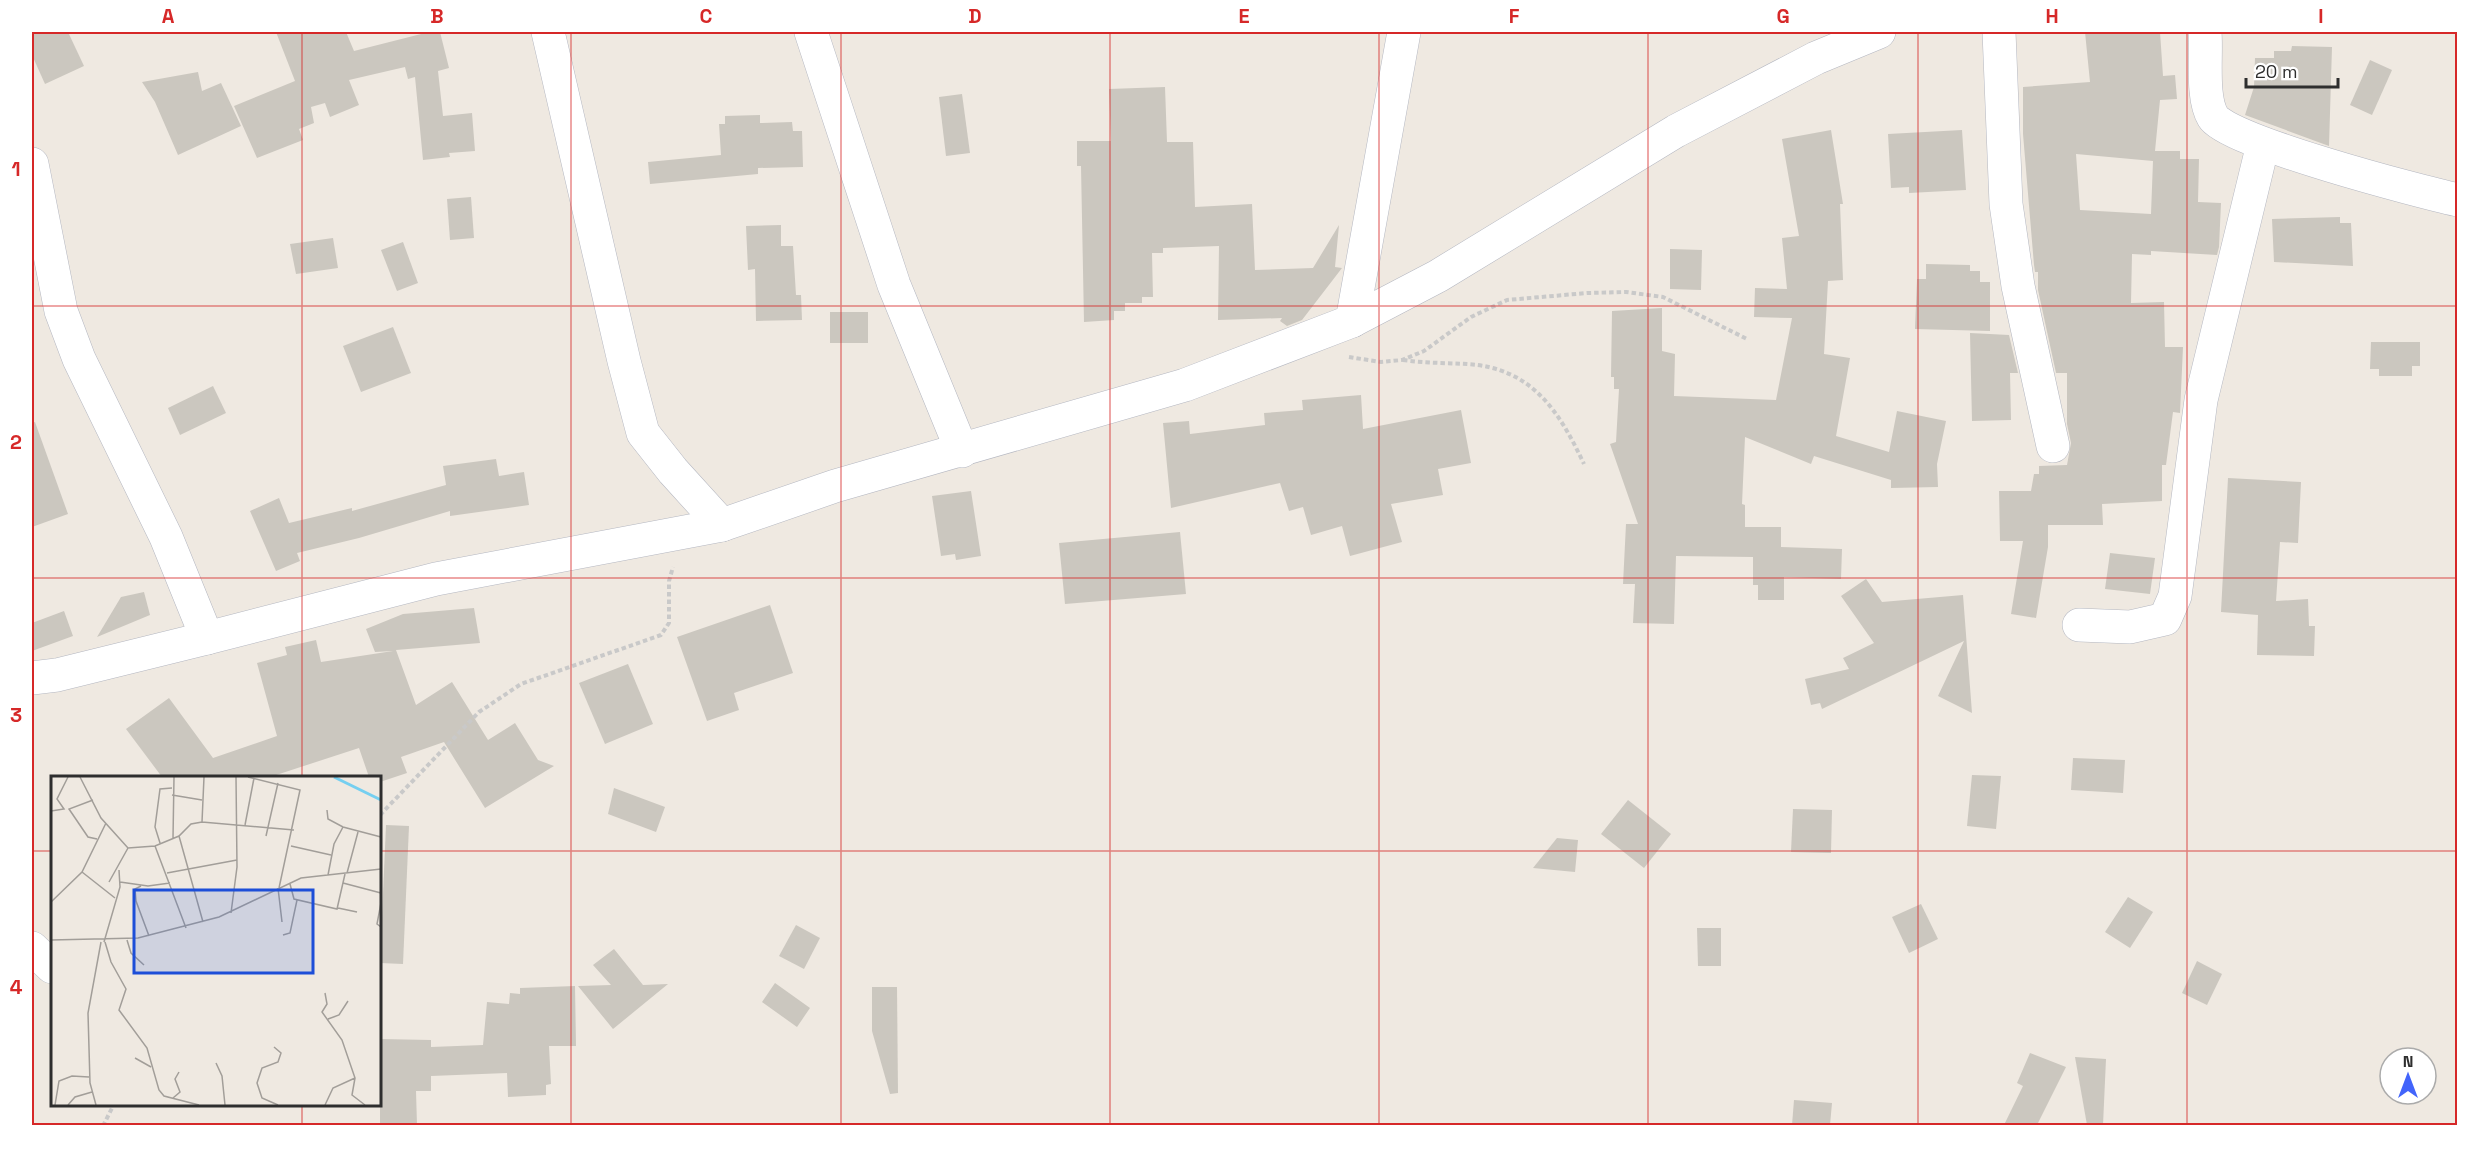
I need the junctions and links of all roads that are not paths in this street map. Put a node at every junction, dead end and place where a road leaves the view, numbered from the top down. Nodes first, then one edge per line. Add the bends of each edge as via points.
1 (549, 32) edge
2 (811, 32) edge
3 (1404, 32) edge
4 (1879, 32) edge
5 (1999, 32) edge
6 (2205, 32) edge
7 (2263, 144) junction
8 (32, 164) edge
9 (2457, 200) edge
10 (1352, 321) junction
11 (2053, 446) dead end
12 (962, 451) junction
13 (722, 525) junction
14 (2079, 625) dead end
15 (207, 638) junction
16 (32, 678) edge
17 (32, 948) edge
18 (51, 967) edge

1 - 13 street via 643,433
2 - 12 street via 894,285
3 - 10 street
4 - 10 street via 1816,58 1676,131 1438,276
5 - 11 street via 2008,216 2018,286
6 - 7 street via 2208,102 2214,119 2225,128
7 - 9 street
7 - 14 street via 2201,400 2175,596 2165,619 2130,627
8 - 15 street via 61,310 79,359 166,537
10 - 12 street via 1185,384
12 - 13 street via 835,486
13 - 15 street via 436,579
15 - 16 street
17 - 18 street

